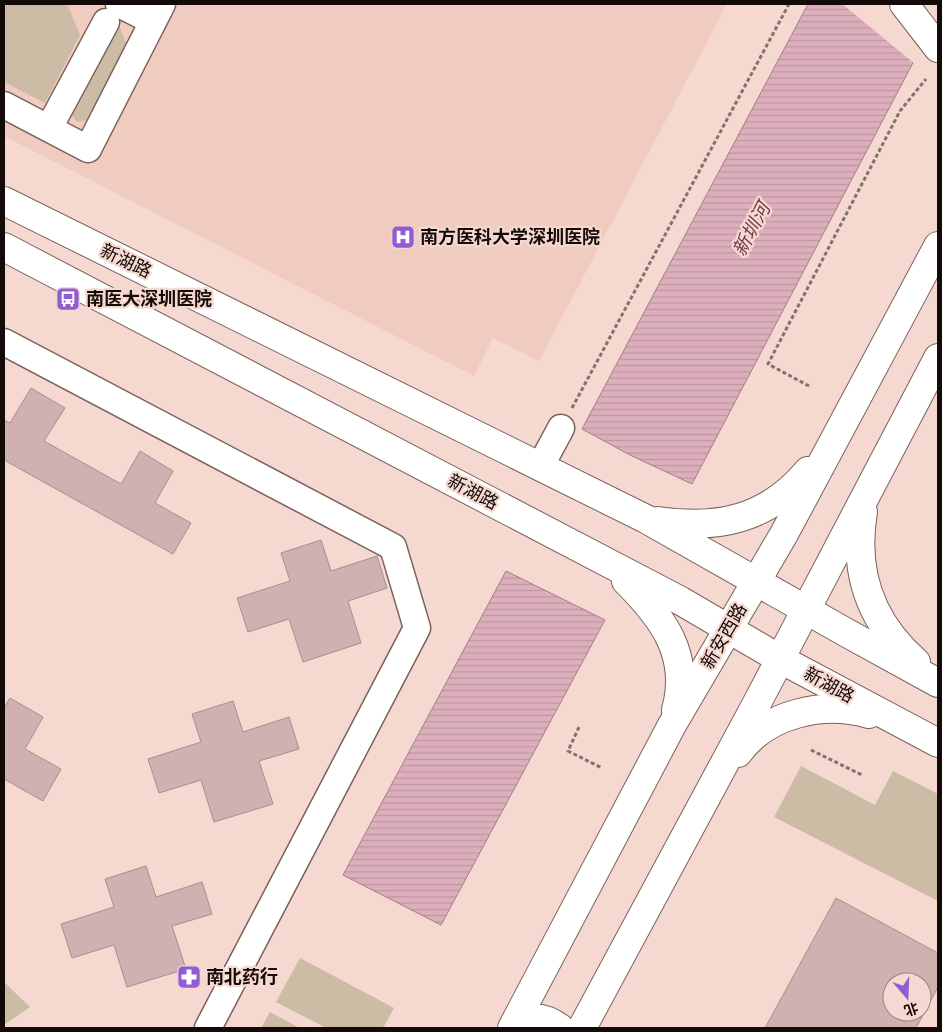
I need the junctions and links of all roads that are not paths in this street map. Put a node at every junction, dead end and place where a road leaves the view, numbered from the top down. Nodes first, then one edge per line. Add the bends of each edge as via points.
1 (905, 4) edge
2 (157, 12) edge
3 (112, 13) edge
4 (935, 35) edge
5 (4, 105) edge
6 (49, 128) junction
7 (4, 201) edge
8 (938, 246) edge
9 (4, 247) edge
10 (4, 342) edge
11 (938, 358) edge
12 (561, 428) road end
13 (830, 445) junction
14 (540, 467) junction
15 (864, 501) junction
16 (646, 519) junction
17 (609, 564) junction
18 (756, 581) junction
19 (806, 610) junction
20 (728, 629) junction
21 (780, 659) junction
22 (938, 682) edge
23 (893, 720) junction
24 (672, 725) junction
25 (938, 743) edge
26 (708, 794) junction
27 (208, 1028) edge
28 (513, 1028) edge
29 (560, 1028) edge
30 (582, 1028) edge

1 - 4 main road
2 - 3 street
2 - 6 street via 88,149
3 - 6 street
5 - 6 street
7 - 14 main road, 新湖路
8 - 13 main road, 新安西路
9 - 17 main road, 新湖路
10 - 27 street via 393,547 396,556 417,628
11 - 15 main road
12 - 14 street
13 - 16 main road via 787,493 749,515 703,524
13 - 18 main road, 新安西路
14 - 16 main road, 新湖路
15 - 19 main road
15 - 22 main road via 860,542 862,572 869,598 893,639
16 - 18 main road, 新湖路
17 - 20 main road, 新湖路
17 - 24 main road via 647,602 672,642 681,683
18 - 19 main road, 新湖路
18 - 20 main road, 新安西路
19 - 21 main road
19 - 22 main road, 新湖路
20 - 21 main road, 新湖路
20 - 24 main road, 新安西路
21 - 23 main road, 新湖路
21 - 26 main road
23 - 25 main road, 新湖路
23 - 26 main road via 863,712 815,709 778,720 741,748
24 - 28 main road, 新安西路
26 - 30 main road
28 - 29 main road via 532,1018 552,1022

